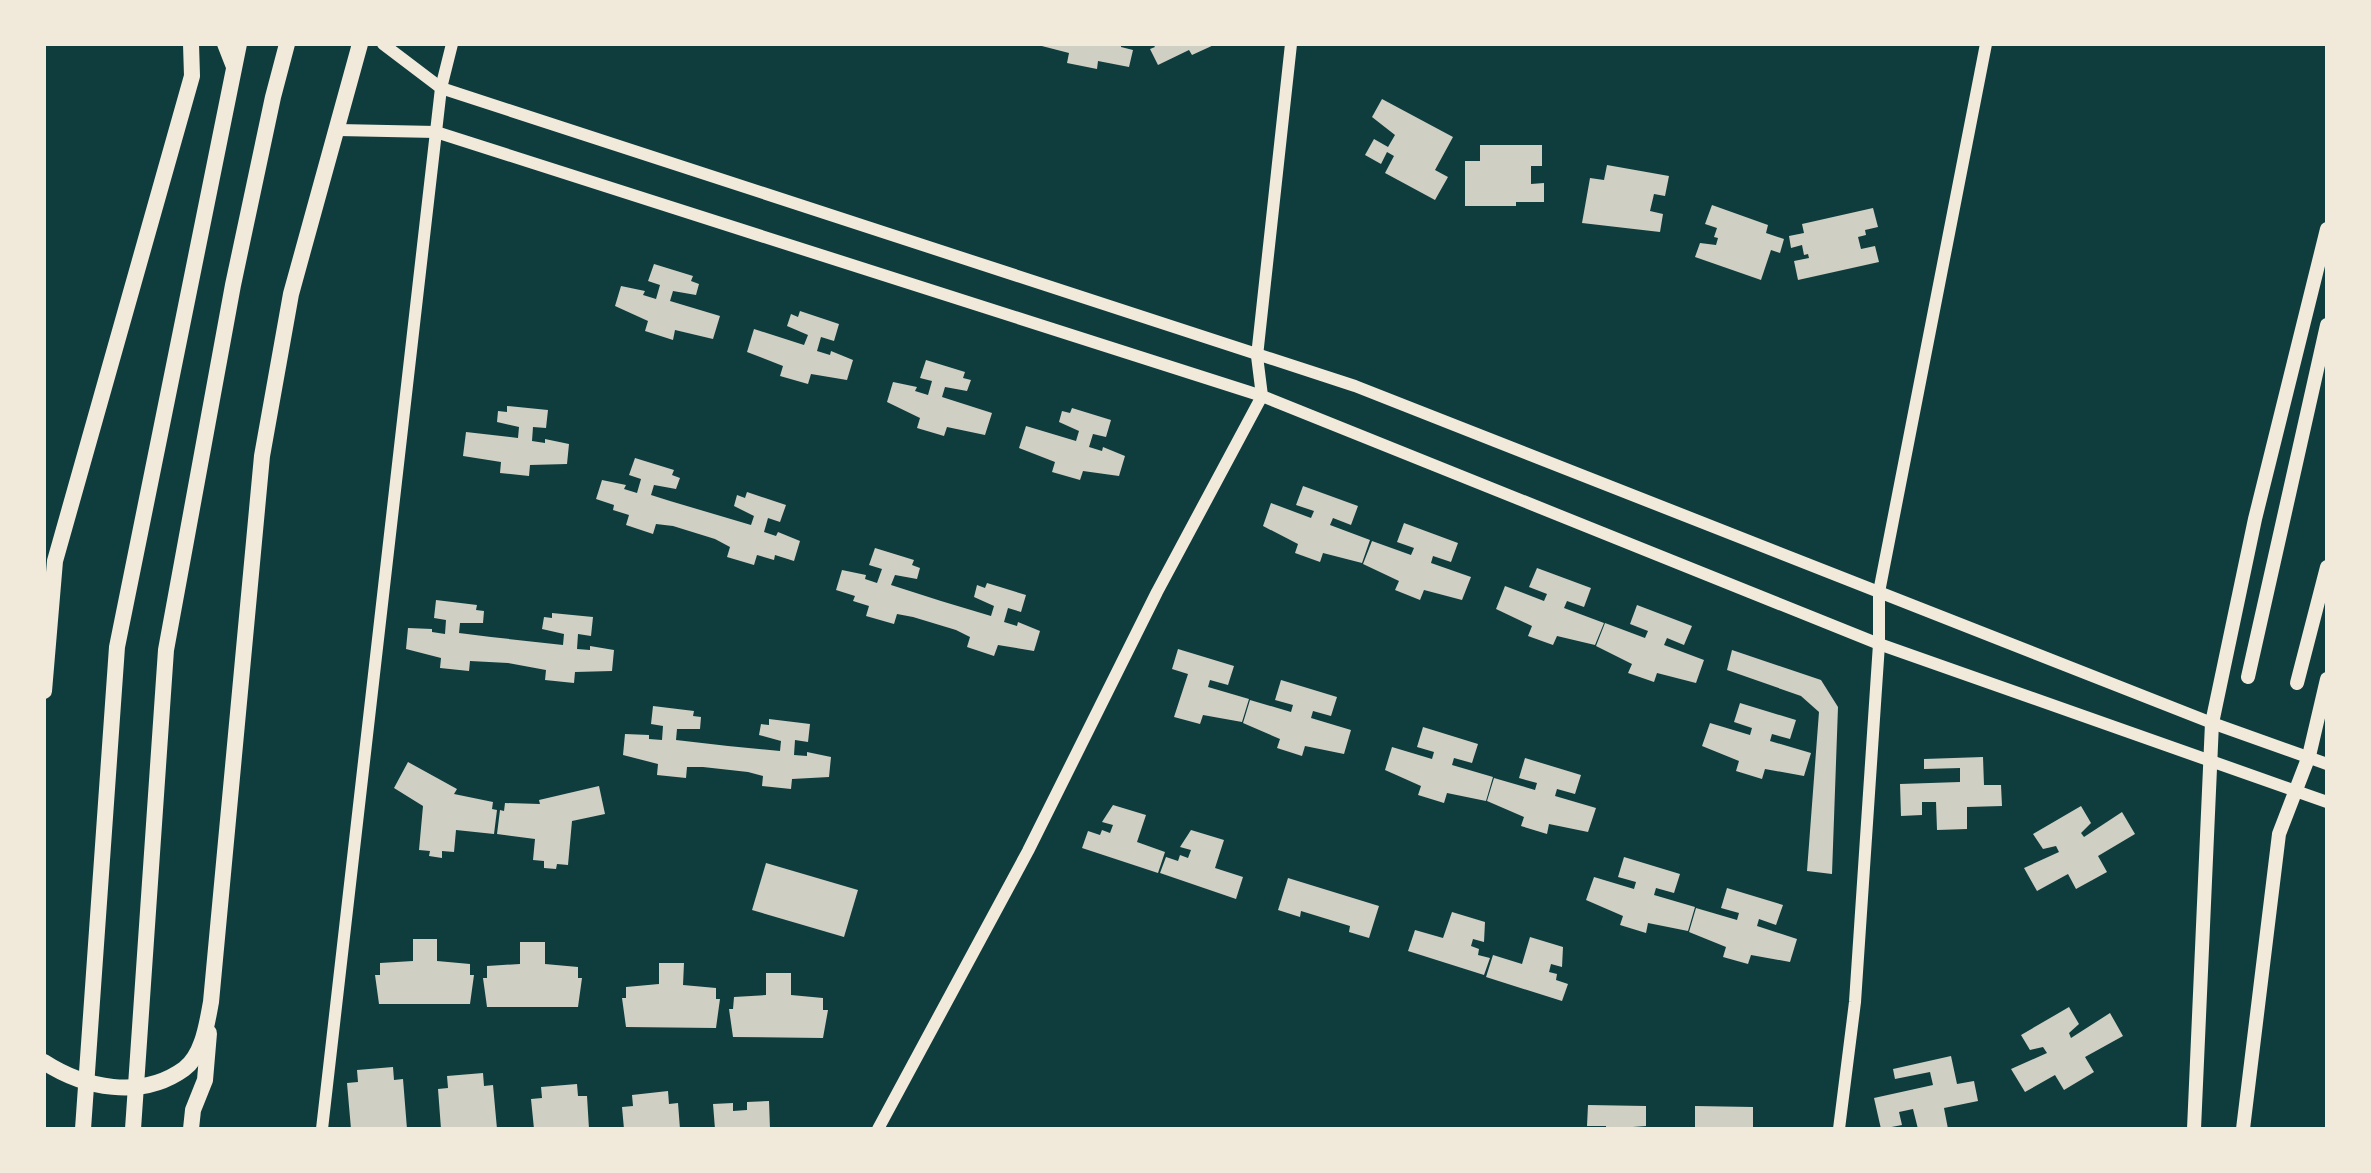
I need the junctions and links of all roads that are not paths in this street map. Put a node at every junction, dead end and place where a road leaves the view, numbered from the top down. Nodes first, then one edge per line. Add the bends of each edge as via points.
1 (191, 44) edge
2 (224, 44) edge
3 (239, 44) edge
4 (287, 44) edge
5 (360, 44) edge
6 (383, 44) edge
7 (452, 44) edge
8 (1291, 44) edge
9 (1986, 44) edge
10 (233, 67) junction
11 (441, 88) junction
12 (338, 130) junction
13 (436, 132) junction
14 (2327, 229) edge
15 (2327, 325) edge
16 (1257, 356) junction
17 (1262, 396) junction
18 (2327, 567) edge
19 (1879, 592) junction
20 (1879, 644) junction
21 (2248, 677) dead end
22 (2327, 679) edge
23 (2297, 683) dead end
24 (44, 691) edge
25 (2212, 723) junction
26 (2309, 756) junction
27 (2208, 761) junction
28 (2327, 764) edge
29 (2294, 789) junction
30 (2327, 802) edge
31 (211, 1002) junction
32 (44, 1062) edge
33 (83, 1129) edge
34 (133, 1129) edge
35 (191, 1129) edge
36 (322, 1129) edge
37 (878, 1129) edge
38 (1839, 1129) edge
39 (2194, 1129) edge
40 (2243, 1129) edge

1 - 24 highway via 192,76 55,561
2 - 10 main road
3 - 10 highway
4 - 34 highway via 233,285 166,650
5 - 12 highway
6 - 11 street
7 - 11 street
8 - 16 street
9 - 19 street
10 - 33 highway via 117,647
11 - 13 street
11 - 16 street
12 - 13 street
12 - 31 highway via 291,294 262,456
13 - 17 street
13 - 36 street
14 - 25 main road via 2255,519
15 - 21 main road
16 - 17 street
16 - 19 street via 1355,386
17 - 20 street
17 - 37 street
18 - 23 main road
19 - 20 street
19 - 25 street
20 - 27 street
20 - 38 street via 1855,1002
22 - 26 main road
25 - 26 street
25 - 27 main road
26 - 28 street
26 - 29 main road
27 - 29 street
27 - 39 main road
29 - 30 street
29 - 40 main road via 2279,834
31 - 32 highway via 204,1038 186,1069 147,1085 107,1087 70,1078
31 - 35 highway via 205,1080

